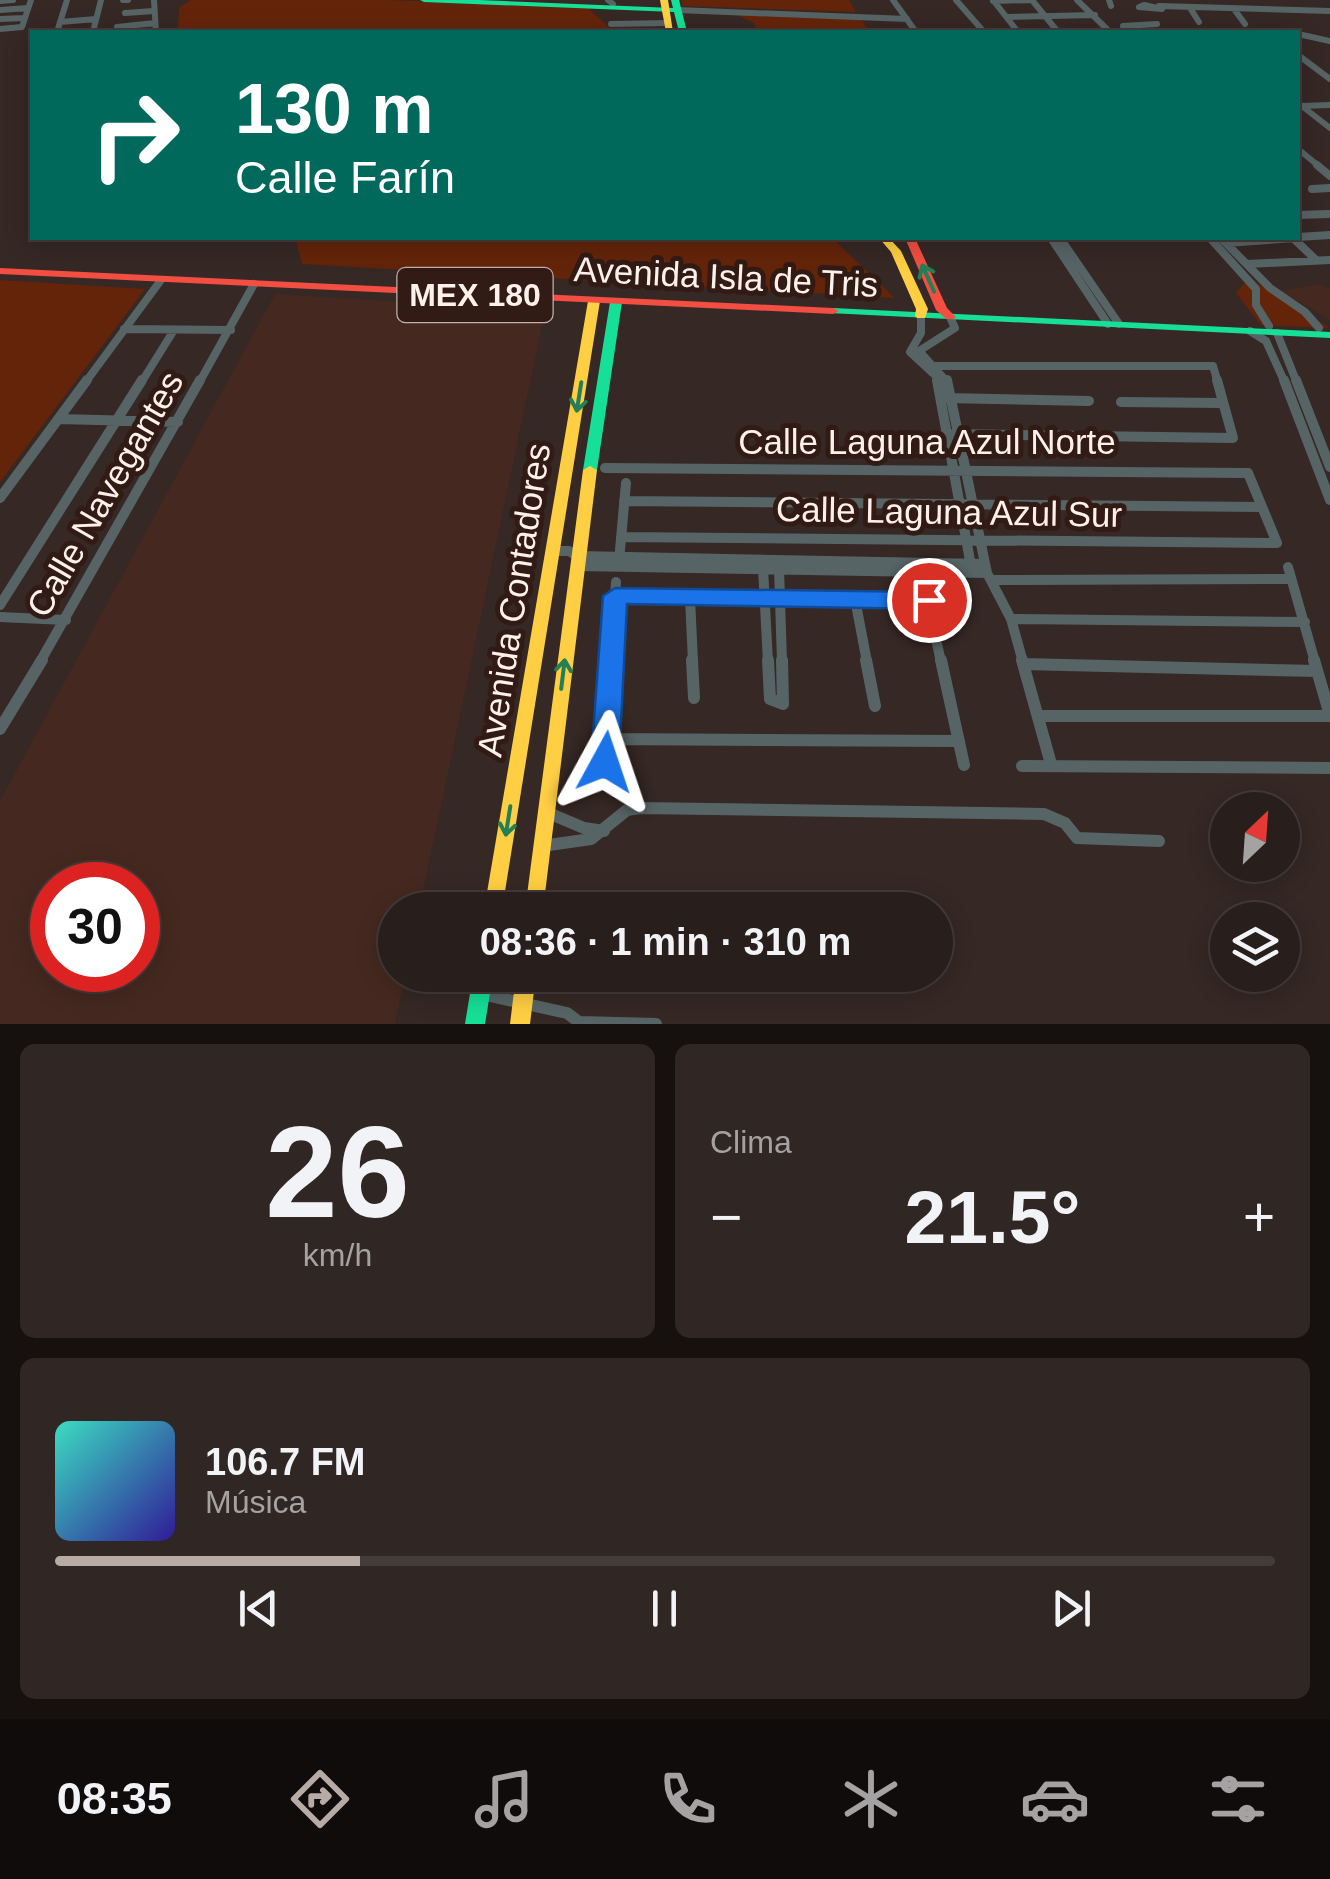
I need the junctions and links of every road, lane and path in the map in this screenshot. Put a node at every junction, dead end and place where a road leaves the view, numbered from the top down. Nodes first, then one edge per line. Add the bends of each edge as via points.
1 (13, 0) edge
2 (66, 0) edge
3 (101, 0) edge
4 (154, 0) edge
5 (424, 0) edge
6 (506, 0) edge
7 (892, 0) edge
8 (956, 0) edge
9 (993, 0) edge
10 (1032, 0) edge
11 (1077, 0) edge
12 (0, 1) edge
13 (610, 2) edge
14 (30, 4) edge
15 (1144, 5) edge
16 (1156, 6) edge
17 (1191, 9) junction
18 (0, 10) edge
19 (1235, 10) junction
20 (154, 11) junction
21 (670, 11) edge
22 (125, 13) dead end
23 (1328, 13) edge
24 (902, 16) junction
25 (1095, 16) junction
26 (1007, 17) junction
27 (1046, 17) junction
28 (25, 18) junction
29 (96, 19) junction
30 (0, 20) edge
31 (60, 22) junction
32 (155, 23) junction
33 (642, 23) junction
34 (611, 24) dead end
35 (1148, 24) junction
36 (1245, 24) dead end
37 (1123, 26) dead end
38 (117, 27) dead end
39 (1158, 28) edge
40 (1204, 28) edge
41 (0, 29) edge
42 (58, 30) edge
43 (93, 30) edge
44 (156, 30) edge
45 (644, 30) edge
46 (912, 30) edge
47 (982, 30) edge
48 (1017, 30) edge
49 (1056, 30) edge
50 (1108, 30) edge
51 (1300, 34) edge
52 (1327, 39) edge
53 (1300, 56) edge
54 (1330, 79) edge
55 (1300, 104) edge
56 (1330, 105) edge
57 (1330, 128) edge
58 (1300, 143) edge
59 (1300, 150) edge
60 (1315, 160) junction
61 (1300, 161) edge
62 (1330, 168) edge
63 (1330, 176) edge
64 (1330, 188) edge
65 (1300, 194) edge
66 (1328, 214) edge
67 (1300, 215) edge
68 (1330, 235) edge
69 (1300, 237) edge
70 (886, 240) edge
71 (911, 240) edge
72 (1052, 240) edge
73 (1061, 240) edge
74 (1212, 240) edge
75 (1223, 240) edge
76 (1299, 240) edge
77 (1316, 260) junction
78 (1330, 260) edge
79 (1248, 264) junction
80 (0, 268) edge
81 (161, 280) junction
82 (254, 284) junction
83 (1270, 288) junction
84 (1256, 289) junction
85 (594, 301) junction
86 (616, 302) junction
87 (922, 318) junction
88 (949, 318) junction
89 (1112, 321) junction
90 (124, 329) junction
91 (1273, 329) junction
92 (174, 330) junction
93 (230, 330) junction
94 (1250, 331) junction
95 (1324, 332) edge
96 (1278, 353) junction
97 (936, 366) junction
98 (1285, 367) junction
99 (945, 398) junction
100 (1089, 402) dead end
101 (1121, 402) dead end
102 (1222, 403) junction
103 (58, 419) junction
104 (117, 420) junction
105 (178, 422) junction
106 (944, 434) junction
107 (957, 434) junction
108 (1314, 458) junction
109 (1328, 463) edge
110 (605, 468) dead end
111 (950, 469) junction
112 (963, 469) junction
113 (626, 482) dead end
114 (0, 498) edge
115 (1330, 500) edge
116 (624, 501) junction
117 (957, 504) junction
118 (971, 504) junction
119 (1262, 507) junction
120 (621, 537) junction
121 (964, 540) junction
122 (979, 540) junction
123 (620, 550) dead end
124 (553, 551) junction
125 (577, 561) junction
126 (738, 563) junction
127 (816, 565) junction
128 (763, 568) junction
129 (779, 568) junction
130 (971, 568) junction
131 (988, 572) junction
132 (923, 581) dead end
133 (766, 597) junction
134 (690, 598) junction
135 (782, 598) junction
136 (855, 599) junction
137 (929, 600) junction
138 (0, 605) edge
139 (0, 617) edge
140 (1012, 619) junction
141 (66, 620) junction
142 (1304, 622) junction
143 (784, 649) junction
144 (768, 650) junction
145 (1023, 664) junction
146 (1317, 671) junction
147 (694, 698) dead end
148 (875, 706) dead end
149 (1038, 716) junction
150 (1330, 716) edge
151 (0, 729) edge
152 (607, 739) junction
153 (958, 741) junction
154 (605, 762) dead end
155 (964, 764) dead end
156 (1052, 764) junction
157 (1022, 766) dead end
158 (1330, 768) edge
159 (546, 812) junction
160 (605, 830) junction
161 (1159, 841) dead end
162 (542, 846) junction
163 (497, 892) edge
164 (536, 892) edge
165 (524, 992) edge
166 (480, 994) joint
167 (522, 1006) junction
168 (578, 1023) edge
169 (475, 1024) edge
170 (520, 1024) edge
171 (656, 1024) edge

1 - 12 street
2 - 31 street
3 - 29 street
4 - 20 street
5 - 21 main road
6 - 13 main road
7 - 24 street
8 - 47 street
9 - 10 street
9 - 26 street
10 - 27 street
11 - 25 street
13 - 21 main road
14 - 18 street
14 - 28 street
15 - 16 street
15 - 35 street
16 - 17 street
16 - 39 street
17 - 19 street
17 - 40 street
19 - 23 street
19 - 36 street
20 - 22 street
20 - 32 street
21 - 24 street
21 - 33 street
24 - 46 street
25 - 27 street
25 - 50 street
26 - 27 street
26 - 48 street
27 - 49 street
28 - 30 street
28 - 41 street via 22,27
29 - 31 street
29 - 43 street
31 - 42 street
32 - 38 street
32 - 44 street
33 - 34 street
33 - 45 street
35 - 37 street
35 - 39 street
51 - 52 street
53 - 54 street
55 - 56 street
55 - 57 street
58 - 60 street
59 - 60 street
60 - 61 street
60 - 62 street
60 - 63 street
64 - 65 street
66 - 67 street
68 - 69 street
70 - 87 main road
88 -> 71 main road
72 - 89 street
73 - 89 street
74 - 84 street
75 - 79 street
76 - 77 street
77 - 78 street
77 - 79 street
79 - 83 street
80 - 81 main road, Avenida Isla de Tris / MEX 180
80 - 87 main road, Avenida Isla de Tris / MEX 180
81 - 82 main road, Avenida Isla de Tris / MEX 180
81 - 90 street
82 - 85 main road, Avenida Isla de Tris / MEX 180
82 - 93 street, Calle Navegantes
83 - 84 street
83 - 95 street
84 - 91 street via 1256,306
85 - 86 main road, Avenida Isla de Tris / MEX 180
85 -> 124 main road, Avenida Contadores
86 - 87 main road, Avenida Isla de Tris / MEX 180
86 - 125 main road, Avenida Contadores
87 - 88 main road, Avenida Isla de Tris / MEX 180
87 - 99 street via 910,352 936,376
88 - 89 main road, Avenida Isla de Tris / MEX 180
88 - 89 main road, Avenida Isla de Tris / MEX 180
88 - 97 street via 919,351
89 - 91 main road, Avenida Isla de Tris / MEX 180
89 - 94 main road, Avenida Isla de Tris / MEX 180
90 - 92 street
90 - 103 street
91 - 94 main road, Avenida Isla de Tris / MEX 180
91 - 95 main road, Avenida Isla de Tris / MEX 180
91 - 96 street
92 - 93 street
92 - 104 street
93 - 105 street, Calle Navegantes
94 - 96 street
96 - 98 street
97 - 99 street via 946,380
97 - 102 street via 1214,364
98 - 108 street
98 - 109 street
99 - 100 street
99 - 106 street
99 - 107 street
101 - 102 street
102 - 107 street via 1234,438
103 - 104 street
103 - 114 street
104 - 105 street
104 - 138 street
105 - 141 street, Calle Navegantes
106 - 107 street
106 - 111 street
107 - 112 street
108 - 109 street
108 - 115 street
110 - 111 street, Calle Laguna Azul Norte
111 - 112 street, Calle Laguna Azul Norte
111 - 117 street
112 - 118 street
112 - 119 street, Calle Laguna Azul Norte via 1248,473
113 - 116 street
116 - 117 street
116 - 120 street
117 - 118 street
117 - 121 street
118 - 119 street
118 - 122 street
119 - 122 street, Calle Laguna Azul Sur via 1276,543
120 - 121 street, Calle Laguna Azul Sur
120 - 123 street
121 - 122 street, Calle Laguna Azul Sur
121 - 130 street
122 - 131 street
124 - 125 street
124 -> 163 main road, Avenida Contadores
125 - 126 street
159 -> 125 main road, Avenida Contadores
126 - 127 street
126 - 128 street
127 - 129 street
127 - 130 street
128 - 129 street
128 - 133 street
129 - 135 street
130 - 131 street
131 - 140 street
131 - 142 street via 1289,573
132 - 137 street
133 - 134 street
133 - 135 street
133 - 144 street
134 - 147 street
134 - 152 street via 616,589
135 - 136 street
135 - 143 street
136 - 137 street
136 - 148 street
137 - 153 street
139 - 141 street
140 - 142 street
140 - 145 street
141 - 151 street, Calle Navegantes
142 - 146 street
143 - 144 street
143 - 144 street via 783,704 770,699
145 - 146 street
145 - 149 street
146 - 150 street
149 - 150 street
149 - 156 street
152 - 153 street
152 - 154 street
153 - 155 street
156 - 157 street
156 - 158 street
159 - 160 street
159 - 162 main road, Avenida Contadores
160 - 161 street via 627,810 641,808 1044,814 1077,838
160 - 162 street via 591,839
162 - 164 main road, Avenida Contadores
165 - 167 main road
166 - 167 street
166 - 169 main road
167 - 168 street via 567,1013
167 - 170 main road
168 - 171 street

